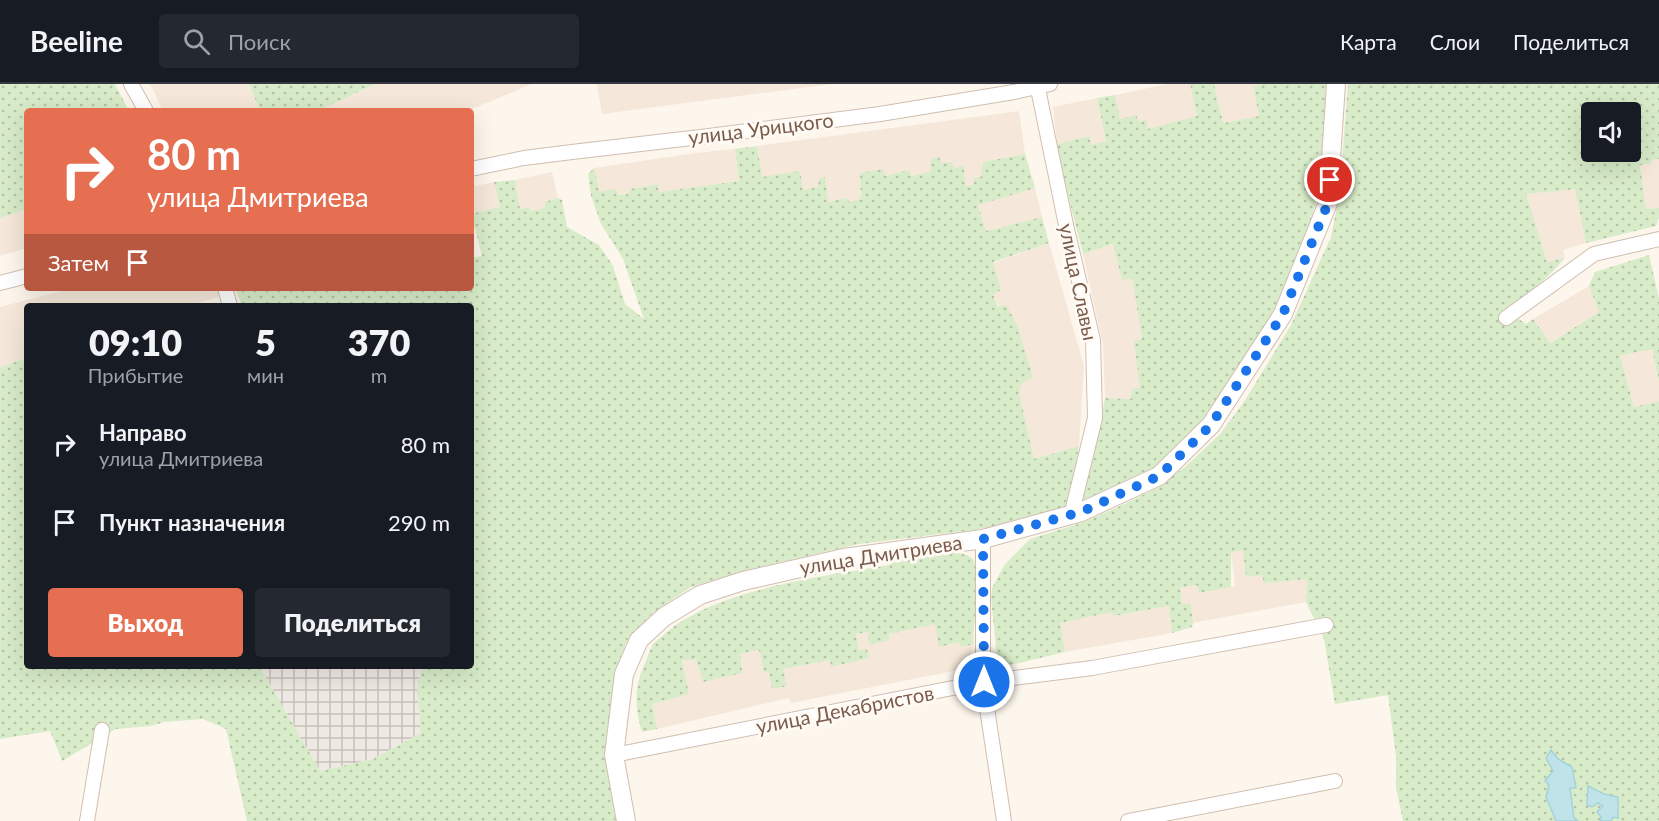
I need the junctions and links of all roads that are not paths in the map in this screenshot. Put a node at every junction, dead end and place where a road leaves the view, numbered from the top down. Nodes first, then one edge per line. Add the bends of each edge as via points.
1 (131, 84) edge
2 (1336, 84) edge
3 (1042, 85) edge
4 (144, 108) edge
5 (474, 168) edge
6 (1659, 239) edge
7 (24, 277) edge
8 (0, 283) edge
9 (1506, 318) dead end
10 (1071, 516) junction
11 (983, 539) junction
12 (1326, 625) dead end
13 (984, 682) junction
14 (102, 730) dead end
15 (614, 755) junction
16 (1335, 781) dead end
17 (87, 821) edge
18 (626, 821) edge
19 (1004, 821) edge
20 (1128, 821) edge

1 - 4 street
2 - 10 street, улица Дмитриева via 1328,203 1283,314 1211,425 1159,476
3 - 5 street, улица Урицкого via 880,114 524,158
3 - 10 street, улица Славы via 1066,225 1093,340 1095,418
6 - 9 street via 1594,254
7 - 8 street
10 - 11 street, улица Дмитриева
11 - 13 street
11 - 15 street, улица Дмитриева via 844,558 743,581 700,595 664,616 639,639 624,674
12 - 13 street, улица Декабристов via 1092,668
13 - 15 street, улица Декабристов
13 - 19 street
14 - 17 street
15 - 18 street, улица Дмитриева
16 - 20 street

